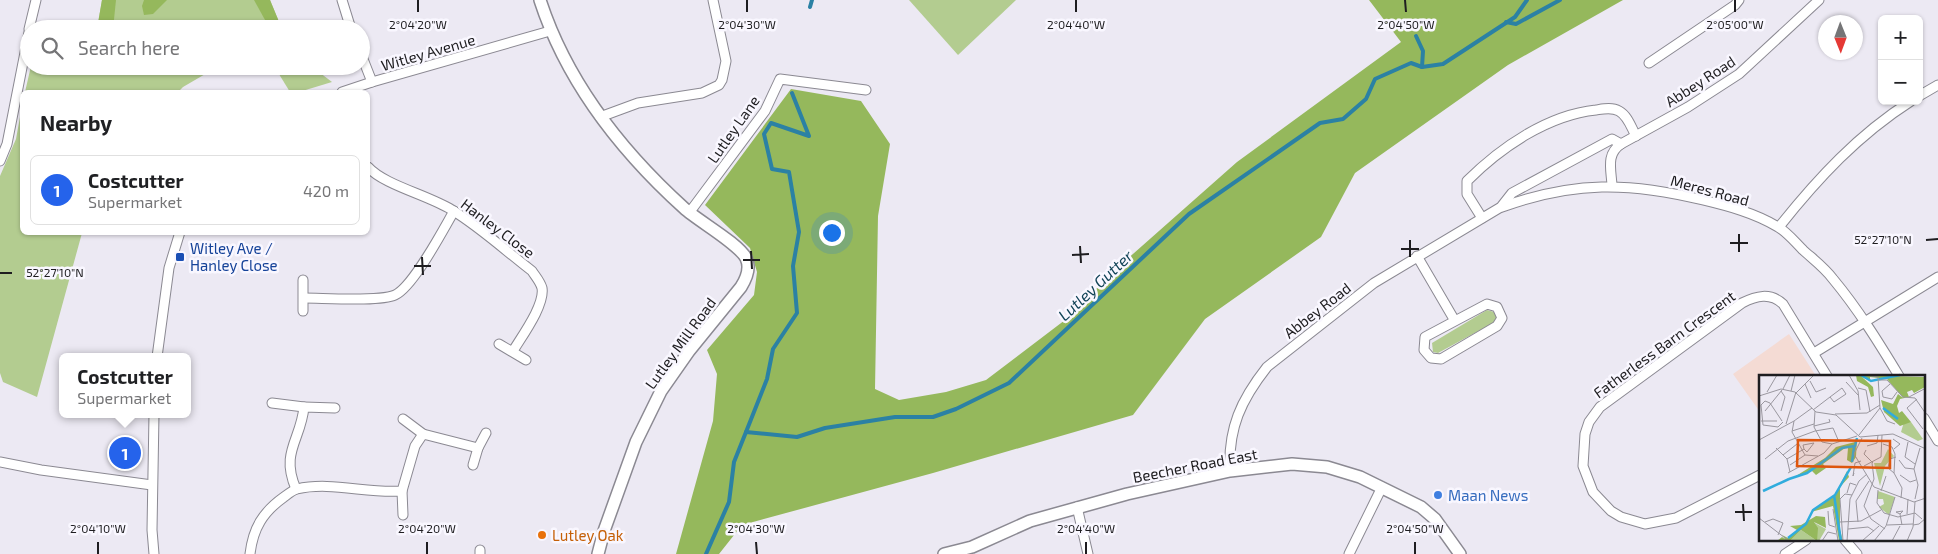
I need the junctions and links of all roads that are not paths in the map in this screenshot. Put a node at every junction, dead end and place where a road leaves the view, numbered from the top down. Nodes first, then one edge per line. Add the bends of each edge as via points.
1 (36, 0) edge
2 (342, 0) edge
3 (540, 0) edge
4 (713, 0) edge
5 (1740, 0) edge
6 (1819, 0) edge
7 (31, 20) edge
8 (348, 20) edge
9 (550, 31) junction
10 (1649, 63) dead end
11 (20, 75) edge
12 (369, 75) edge
13 (372, 82) junction
14 (1938, 85) edge
15 (348, 90) edge
16 (866, 90) dead end
17 (1923, 94) edge
18 (1905, 105) edge
19 (600, 117) junction
20 (1636, 136) junction
21 (1621, 144) junction
22 (0, 161) edge
23 (370, 169) edge
24 (1612, 185) junction
25 (1501, 207) junction
26 (454, 211) junction
27 (689, 213) junction
28 (1482, 218) junction
29 (1779, 227) junction
30 (179, 235) edge
31 (1417, 256) junction
32 (1938, 277) edge
33 (303, 280) dead end
34 (304, 298) junction
35 (303, 311) dead end
36 (1455, 321) junction
37 (1865, 322) junction
38 (499, 344) dead end
39 (513, 351) junction
40 (158, 353) edge
41 (1814, 353) junction
42 (526, 360) dead end
43 (1826, 375) edge
44 (1898, 375) edge
45 (272, 403) dead end
46 (304, 406) junction
47 (335, 408) dead end
48 (154, 418) edge
49 (403, 419) dead end
50 (1926, 421) edge
51 (486, 433) dead end
52 (423, 434) junction
53 (1938, 441) edge
54 (478, 448) junction
55 (0, 462) edge
56 (474, 466) dead end
57 (1230, 471) junction
58 (1759, 476) edge
59 (152, 485) junction
60 (1382, 487) junction
61 (296, 489) junction
62 (402, 491) junction
63 (1077, 507) junction
64 (403, 515) dead end
65 (1803, 542) edge
66 (1847, 542) edge
67 (154, 554) edge
68 (250, 554) edge
69 (598, 554) edge
70 (944, 554) edge
71 (1088, 554) edge
72 (1348, 554) edge
73 (1460, 554) edge
74 (1785, 554) edge
75 (1857, 554) edge

1 - 7 street
2 - 8 street
3 - 9 street
4 - 19 street via 726,61 719,85 702,93 638,103
5 - 10 street
6 - 20 street, Abbey Road via 1739,74
9 - 13 street, Witley Avenue
9 - 19 street via 563,59
11 - 22 street via 7,144
12 - 13 street
13 - 15 street, Witley Avenue
14 - 17 street
16 - 27 street, Lutley Lane via 780,79 765,111
18 - 29 street via 1871,128 1842,155
19 - 27 street via 649,175
20 - 21 street, Abbey Road
20 - 28 street via 1625,116 1618,110 1608,109 1579,112 1529,133 1467,181 1467,194
21 - 24 street via 1610,158
21 - 25 street, Abbey Road via 1612,139 1512,193
23 - 26 street, Hanley Close via 383,179 436,200
24 - 25 street, Meres Road via 1561,190
24 - 29 street, Meres Road via 1668,192 1733,207
25 - 28 street, Abbey Road
26 - 34 street via 414,276 395,295
26 - 39 street, Hanley Close via 532,271 539,281 542,294 539,306
27 - 69 street, Lutley Mill Road via 746,257 746,279 661,391 636,442
28 - 31 street, Abbey Road
29 - 37 street, Meres Road via 1832,277
30 - 40 street via 169,268
31 - 36 street
31 - 57 street, Abbey Road via 1374,284 1267,367 1254,383 1236,418 1229,447
32 - 37 street
33 - 34 street
34 - 35 street
36 - 36 street via 1487,304 1497,307 1502,318 1497,326 1441,359 1431,358 1424,350 1426,338
37 - 41 street
37 - 44 street, Meres Road
38 - 39 street
39 - 42 street
41 - 43 street, Fatherless Barn Crescent
41 - 58 street, Fatherless Barn Crescent via 1783,304 1772,297 1752,298 1600,407 1585,434 1584,466 1593,492 1616,514 1645,524 1676,518
45 - 46 street
46 - 47 street
46 - 61 street via 303,421 290,450 291,478
48 - 59 street
49 - 52 street
50 - 53 street
51 - 54 street
52 - 54 street
52 - 62 street via 415,446
54 - 56 street
55 - 59 street
57 - 60 street, Beecher Road East via 1292,464 1327,467
57 - 63 street, Beecher Road East
59 - 67 street
60 - 72 street
60 - 73 street, Beecher Road East via 1421,507 1435,519
61 - 62 street
61 - 68 street via 264,514 253,533
62 - 64 street
63 - 70 street, Beecher Road East via 1030,521 972,547
63 - 71 street
65 - 74 street
66 - 75 street

